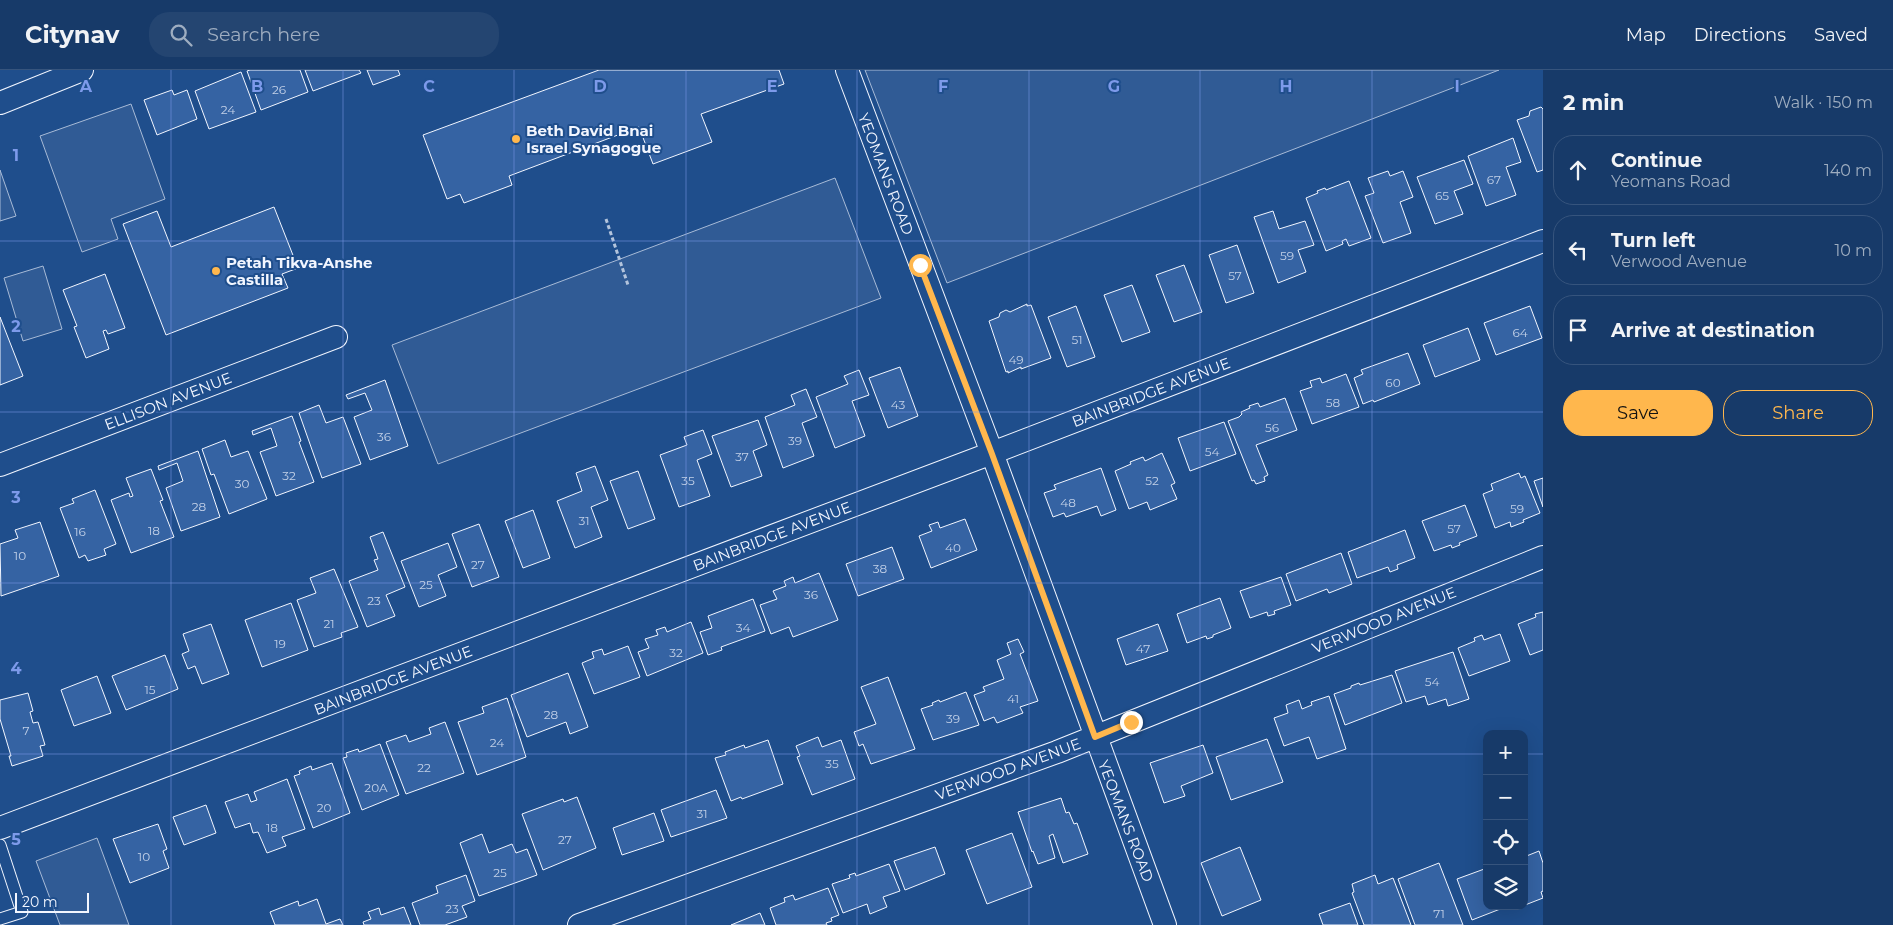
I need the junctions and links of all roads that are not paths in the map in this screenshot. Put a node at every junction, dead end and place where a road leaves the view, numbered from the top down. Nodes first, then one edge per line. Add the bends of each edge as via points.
1 (82, 70) edge
2 (847, 70) edge
3 (0, 103) edge
4 (1543, 241) edge
5 (336, 337) dead end
6 (992, 454) junction
7 (0, 465) edge
8 (1543, 557) edge
9 (1095, 737) junction
10 (0, 828) edge
11 (0, 845) edge
12 (0, 919) edge
13 (580, 925) edge
14 (1165, 925) edge

1 - 3 street
2 - 6 street, YEOMANS ROAD
4 - 6 street, BAINBRIDGE AVENUE
5 - 7 street, ELLISON AVENUE
6 - 9 street, YEOMANS ROAD
6 - 10 street, BAINBRIDGE AVENUE
8 - 9 street, VERWOOD AVENUE
9 - 13 street, VERWOOD AVENUE
9 - 14 street, YEOMANS ROAD
11 - 12 lane via 22,912

